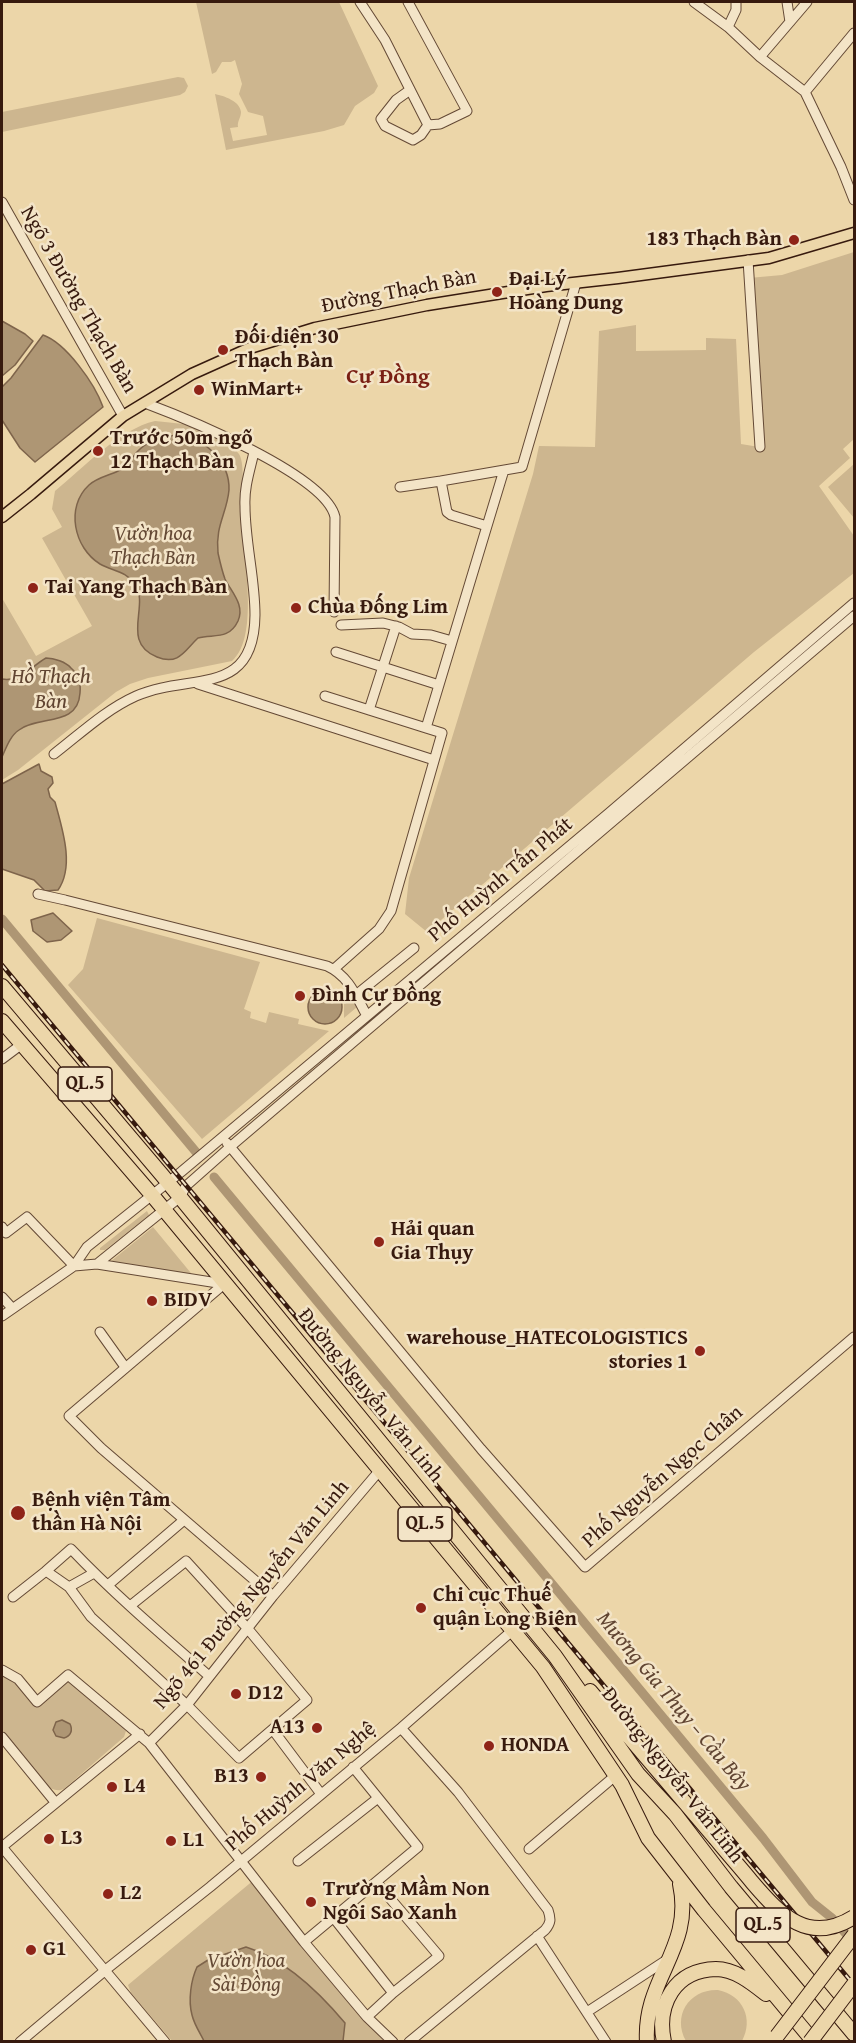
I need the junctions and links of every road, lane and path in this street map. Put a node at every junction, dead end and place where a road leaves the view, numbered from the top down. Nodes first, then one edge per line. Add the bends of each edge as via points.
1 (360, 2) edge
2 (408, 2) edge
3 (694, 2) edge
4 (736, 2) edge
5 (787, 2) edge
6 (807, 2) edge
7 (790, 22) junction
8 (728, 27) junction
9 (855, 33) edge
10 (760, 57) junction
11 (410, 90) junction
12 (805, 92) junction
13 (428, 125) junction
14 (855, 200) edge
15 (2, 201) edge
16 (855, 233) edge
17 (748, 261) junction
18 (576, 282) junction
19 (145, 403) junction
20 (123, 416) junction
21 (760, 447) dead end
22 (254, 452) junction
23 (504, 470) junction
24 (441, 481) junction
25 (400, 487) dead end
26 (2, 517) edge
27 (487, 526) junction
28 (855, 603) edge
29 (334, 612) dead end
30 (852, 617) edge
31 (340, 625) dead end
32 (396, 626) junction
33 (452, 641) junction
34 (336, 652) dead end
35 (383, 667) junction
36 (193, 682) junction
37 (439, 686) junction
38 (325, 696) dead end
39 (369, 710) junction
40 (426, 728) junction
41 (54, 754) dead end
42 (434, 760) junction
43 (38, 894) dead end
44 (486, 922) junction
45 (414, 948) dead end
46 (334, 969) junction
47 (2, 986) edge
48 (356, 995) junction
49 (367, 1016) junction
50 (2, 1021) edge
51 (22, 1044) junction
52 (2, 1059) edge
53 (222, 1138) junction
54 (230, 1147) junction
55 (169, 1183) junction
56 (152, 1196) junction
57 (180, 1197) junction
58 (164, 1210) junction
59 (3, 1233) edge
60 (97, 1264) junction
61 (74, 1266) junction
62 (224, 1284) junction
63 (2, 1297) edge
64 (12, 1308) junction
65 (2, 1316) edge
66 (280, 1320) junction
67 (265, 1331) junction
68 (100, 1332) dead end
69 (855, 1336) edge
70 (125, 1367) junction
71 (380, 1470) junction
72 (184, 1520) junction
73 (46, 1571) junction
74 (94, 1573) junction
75 (108, 1585) junction
76 (69, 1587) junction
77 (273, 1596) junction
78 (13, 1597) dead end
79 (130, 1606) junction
80 (248, 1629) junction
81 (513, 1630) junction
82 (555, 1656) junction
83 (2, 1670) edge
84 (209, 1676) junction
85 (187, 1705) junction
86 (401, 1728) junction
87 (273, 1730) junction
88 (140, 1734) junction
89 (2, 1737) edge
90 (149, 1743) junction
91 (353, 1767) junction
92 (615, 1776) junction
93 (321, 1794) junction
94 (378, 1798) junction
95 (55, 1803) junction
96 (2, 1847) edge
97 (529, 1849) dead end
98 (661, 1855) junction
99 (240, 1861) junction
100 (298, 1861) dead end
101 (377, 1883) junction
102 (333, 1917) junction
103 (855, 1917) edge
104 (855, 1935) edge
105 (537, 1936) junction
106 (304, 1942) junction
107 (670, 1958) junction
108 (105, 1970) junction
109 (855, 1984) edge
110 (393, 1993) junction
111 (789, 2012) junction
112 (587, 2013) junction
113 (367, 2017) junction
114 (855, 2034) edge
115 (774, 2040) edge
116 (20, 2042) edge
117 (165, 2042) edge
118 (393, 2042) edge
119 (409, 2042) edge
120 (606, 2042) edge
121 (647, 2042) edge
122 (664, 2042) edge
123 (812, 2042) edge

1 - 11 street
2 - 13 street via 467,111 440,124
3 - 8 street
4 - 8 street
5 - 7 street
6 - 7 street
7 - 10 street
8 - 10 street
9 - 12 street
10 - 12 street
11 - 13 street
11 - 13 street via 381,119 385,126 413,140
12 - 14 street
15 - 20 street, Ngõ 3 Đường Thạch Bàn
16 - 17 main road, Đường Thạch Bàn
17 - 18 main road, Đường Thạch Bàn
17 - 21 street
18 - 19 main road, Đường Thạch Bàn via 453,300 315,328 250,348 192,374
18 - 23 street via 522,467
19 - 20 main road, Đường Thạch Bàn
19 - 22 street
20 - 26 main road, Đường Thạch Bàn
22 - 29 street via 301,480 333,510
22 - 36 street via 244,504 254,586 252,641 238,667 212,680
23 - 24 street
23 - 27 street
24 - 25 street
24 - 27 street via 447,512
27 - 33 street
28 - 30 street, Phố Huỳnh Tấn Phát
30 - 44 street, Phố Huỳnh Tấn Phát
31 - 32 street
32 - 33 street via 412,634
32 - 35 street
33 - 37 street
34 - 35 street
35 - 37 street
35 - 39 street
36 - 41 street via 149,691 125,702
36 - 42 street
37 - 40 street
38 - 39 street
39 - 40 street
40 - 42 street via 442,733
42 - 46 street via 391,911 379,930
43 - 46 street
44 - 49 street, Phố Huỳnh Tấn Phát
44 - 54 street, Phố Huỳnh Tấn Phát
45 - 48 street
46 - 48 street
47 - 55 highway, Đường Nguyễn Văn Linh / QL.5
48 - 49 street
49 - 53 street, Phố Huỳnh Tấn Phát
50 - 51 highway, Đường Nguyễn Văn Linh / QL.5
51 - 52 street
51 - 56 highway, Đường Nguyễn Văn Linh / QL.5
53 - 54 street
53 - 55 street, Phố Huỳnh Tấn Phát
54 - 57 street, Phố Huỳnh Tấn Phát via 186,1186
54 - 69 street, Phố Nguyễn Ngọc Chân via 481,1449 585,1567
55 - 56 street, Phố Huỳnh Tấn Phát
55 - 57 highway, Đường Nguyễn Văn Linh / QL.5
56 - 58 highway, Đường Nguyễn Văn Linh / QL.5
56 - 61 street, Phố Huỳnh Tấn Phát via 87,1247
57 - 58 street, Phố Huỳnh Tấn Phát
57 - 66 highway, Đường Nguyễn Văn Linh / QL.5
58 - 60 street, Phố Huỳnh Tấn Phát
58 - 62 highway, Đường Nguyễn Văn Linh / QL.5
59 - 61 street via 27,1217
60 - 61 street
60 - 62 street
61 - 64 street
62 - 67 highway, Đường Nguyễn Văn Linh / QL.5
62 - 70 street
63 - 64 street
64 - 65 street
66 - 67 highway
66 - 82 highway, Đường Nguyễn Văn Linh / QL.5
67 - 71 highway, Đường Nguyễn Văn Linh / QL.5
68 - 70 street
70 - 72 street via 69,1416
71 - 77 street, Ngõ 461 Đường Nguyễn Văn Linh
71 - 81 highway, Đường Nguyễn Văn Linh / QL.5
72 - 75 street
72 - 77 street
73 - 74 street via 71,1549
73 - 76 street
73 - 78 street
74 - 75 street
74 - 76 street
75 - 79 street
76 - 85 street via 91,1617
77 - 80 street, Ngõ 461 Đường Nguyễn Văn Linh
79 - 80 street via 186,1561
79 - 84 street
80 - 84 street, Ngõ 461 Đường Nguyễn Văn Linh
80 - 87 street via 307,1701
81 - 86 street, Phố Huỳnh Văn Nghệ
81 - 92 highway, Đường Nguyễn Văn Linh / QL.5 via 543,1667
82 - 103 highway, bridge via 577,1675 772,1905 789,1919 808,1927 827,1929
82 - 114 highway, Đường Nguyễn Văn Linh / QL.5 via 638,1774
83 - 88 street via 18,1679 37,1702 68,1675
84 - 85 street, Ngõ 461 Đường Nguyễn Văn Linh
85 - 87 street via 239,1758
85 - 90 street, Ngõ 461 Đường Nguyễn Văn Linh
86 - 91 street, Phố Huỳnh Văn Nghệ
86 - 105 street via 458,1792 548,1910 550,1922
87 - 93 street
88 - 90 street
88 - 95 street
89 - 95 street
90 - 99 street
91 - 93 street, Phố Huỳnh Văn Nghệ
91 - 94 street
92 - 97 street
92 - 98 highway, Đường Nguyễn Văn Linh / QL.5
93 - 99 street, Phố Huỳnh Văn Nghệ
94 - 100 street
94 - 101 street via 418,1847
95 - 96 street
96 - 108 street
98 - 107 highway via 680,1884 684,1901 681,1932
98 - 111 highway, Đường Nguyễn Văn Linh / QL.5
99 - 106 street
99 - 108 street, Phố Huỳnh Văn Nghệ
101 - 102 street
101 - 110 street via 439,1956
102 - 106 street
102 - 110 street
104 - 115 highway, bridge
105 - 112 street
105 - 119 street
106 - 113 street
107 - 112 street
107 - 121 highway via 651,1999
108 - 116 street, Phố Huỳnh Văn Nghệ
108 - 117 street
109 - 123 highway, bridge
110 - 113 street
111 - 122 highway via 737,1974 717,1969 698,1973 682,1981 669,1995 662,2010
111 - 123 highway, Đường Nguyễn Văn Linh / QL.5
112 - 120 street
113 - 118 street

